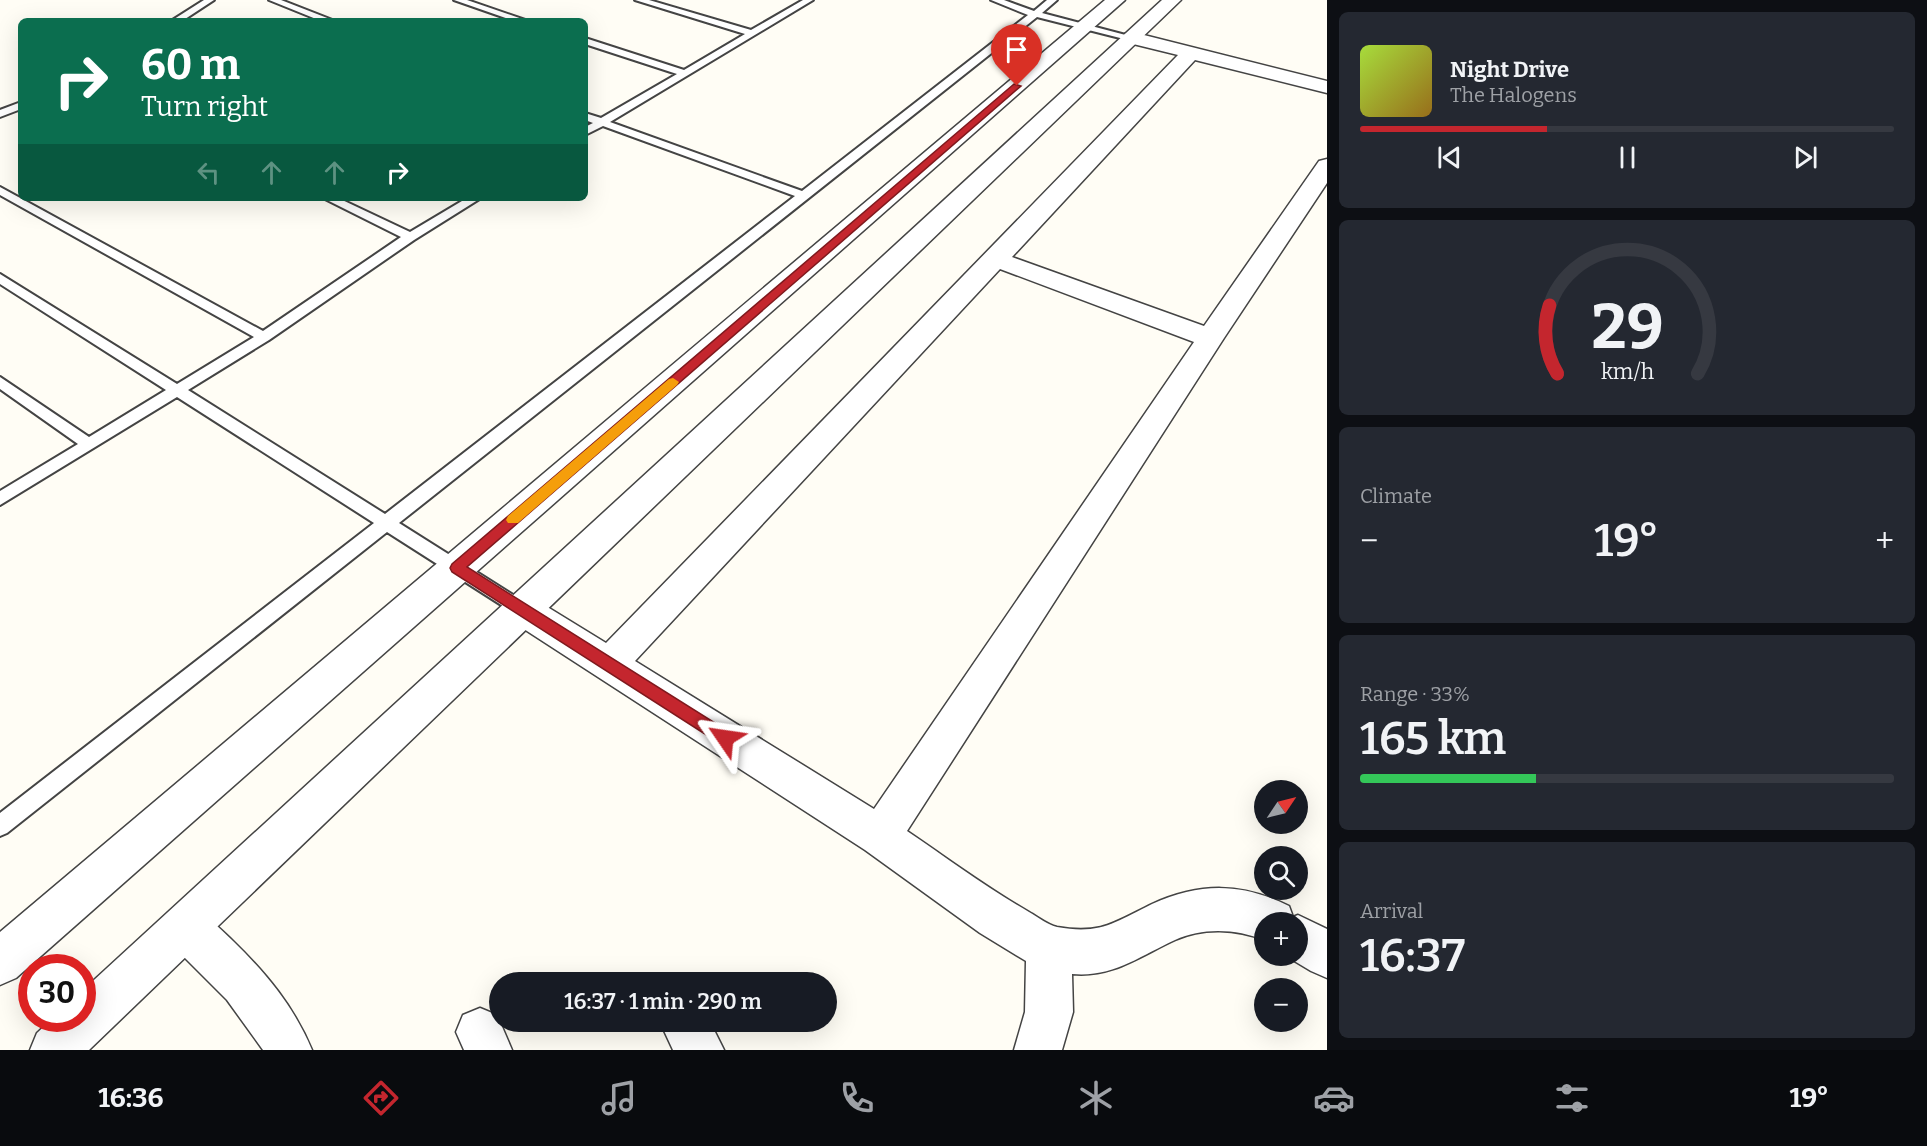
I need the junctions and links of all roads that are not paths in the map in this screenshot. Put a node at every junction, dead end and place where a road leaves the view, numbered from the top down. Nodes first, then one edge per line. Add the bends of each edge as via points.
1 (210, 0) edge
2 (273, 0) edge
3 (458, 0) edge
4 (639, 0) edge
5 (809, 0) edge
6 (995, 0) edge
7 (1053, 0) edge
8 (1116, 0) edge
9 (1172, 0) edge
10 (1035, 14) junction
11 (181, 18) edge
12 (322, 18) edge
13 (514, 18) edge
14 (1085, 27) junction
15 (751, 33) junction
16 (1132, 38) junction
17 (588, 42) edge
18 (1191, 53) junction
19 (684, 73) junction
20 (1327, 87) edge
21 (18, 106) edge
22 (0, 114) edge
23 (588, 117) edge
24 (602, 122) junction
25 (588, 130) edge
26 (990, 139) junction
27 (1327, 166) edge
28 (0, 190) edge
29 (803, 195) junction
30 (18, 200) edge
31 (20, 201) edge
32 (335, 201) edge
33 (470, 201) edge
34 (410, 237) junction
35 (995, 259) junction
36 (0, 278) edge
37 (264, 338) junction
38 (1210, 338) junction
39 (0, 382) edge
40 (178, 390) junction
41 (89, 445) junction
42 (0, 499) edge
43 (385, 522) junction
44 (457, 568) junction
45 (523, 610) junction
46 (609, 664) junction
47 (0, 826) edge
48 (880, 836) junction
49 (1254, 915) edge
50 (186, 927) junction
51 (1308, 943) edge
52 (1049, 949) junction
53 (1327, 955) edge
54 (0, 962) edge
55 (690, 1032) edge
56 (54, 1050) edge
57 (288, 1050) edge
58 (700, 1050) edge
59 (1038, 1050) edge

1 - 11 lane
2 - 12 lane
3 - 13 lane
4 - 15 lane
5 - 15 lane
6 - 10 lane
7 - 10 lane
8 - 14 street
9 - 16 street
10 - 14 lane
10 - 29 lane
14 - 16 lane
14 - 26 street
15 - 19 lane
16 - 18 street
16 - 26 street
17 - 19 lane
18 - 20 street
18 - 35 street
19 - 24 lane
21 - 22 lane
23 - 24 lane
24 - 25 lane
24 - 29 lane
26 - 44 street
26 - 45 street
27 - 38 street
28 - 30 lane
29 - 43 lane
31 - 37 lane
32 - 34 lane
33 - 34 lane
34 - 37 lane
35 - 38 street
35 - 46 street
36 - 40 lane
37 - 40 lane
38 - 48 street
39 - 41 lane
40 - 41 lane
40 - 43 lane
41 - 42 lane
43 - 44 lane
43 - 47 lane
44 - 45 lane
44 - 54 street
45 - 46 street
45 - 50 street
46 - 48 street
48 - 52 street via 996,918
49 - 52 street via 1235,909 1196,912 1168,921 1117,947 1089,953
50 - 56 street
50 - 57 street via 258,999
51 - 53 street
52 - 59 street via 1049,1012
55 - 58 street

